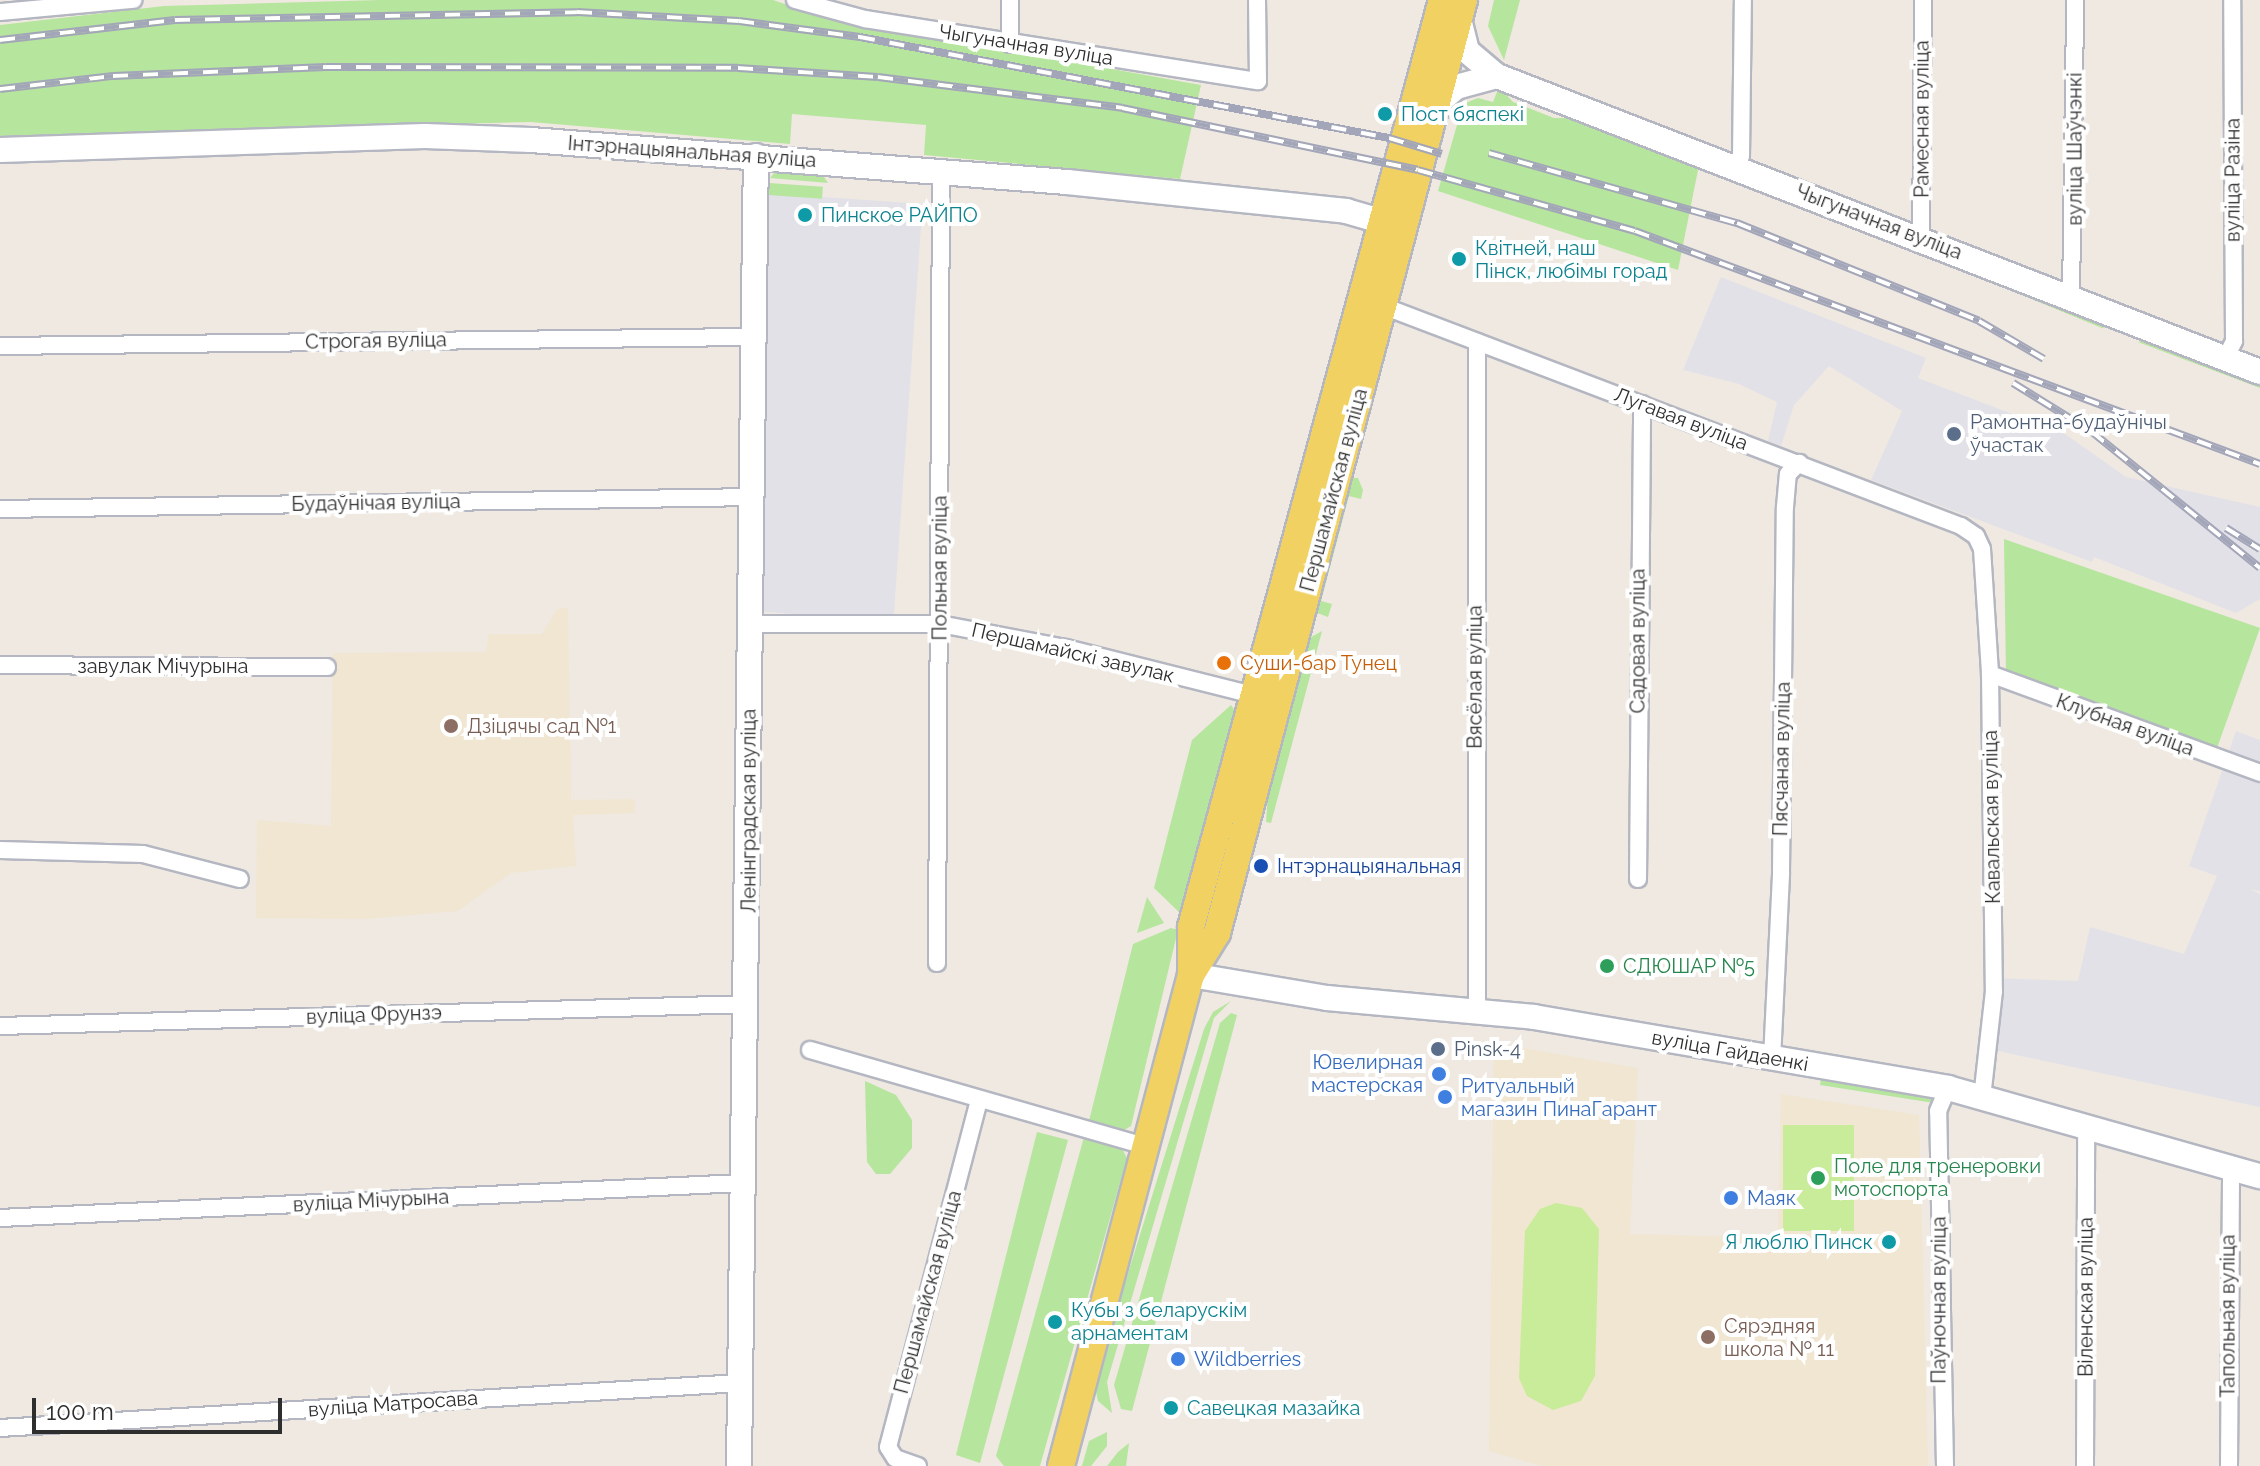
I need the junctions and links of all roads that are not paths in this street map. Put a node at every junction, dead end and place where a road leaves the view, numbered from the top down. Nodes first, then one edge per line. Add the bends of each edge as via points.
1 (133, 0) edge
2 (795, 0) edge
3 (864, 0) edge
4 (1010, 0) edge
5 (1257, 0) edge
6 (1743, 0) edge
7 (1923, 0) edge
8 (2075, 0) edge
9 (2232, 0) edge
10 (1455, 6) edge
11 (0, 12) edge
12 (865, 19) junction
13 (1010, 44) junction
14 (1497, 76) junction
15 (1436, 104) junction
16 (0, 150) edge
17 (756, 156) junction
18 (1736, 167) junction
19 (941, 173) junction
20 (1381, 221) junction
21 (1921, 239) junction
22 (2071, 298) junction
23 (1383, 306) junction
24 (752, 337) junction
25 (1477, 342) junction
26 (0, 346) edge
27 (2226, 357) junction
28 (2260, 372) edge
29 (1642, 404) junction
30 (1799, 463) junction
31 (752, 497) junction
32 (0, 509) edge
33 (1976, 536) joint
34 (748, 624) junction
35 (940, 624) junction
36 (0, 665) edge
37 (327, 667) dead end
38 (1990, 674) junction
39 (1253, 695) junction
40 (2260, 773) edge
41 (0, 850) edge
42 (240, 879) dead end
43 (1638, 879) dead end
44 (937, 963) dead end
45 (1191, 975) junction
46 (748, 1004) junction
47 (1477, 1011) junction
48 (0, 1026) edge
49 (810, 1050) dead end
50 (1772, 1059) junction
51 (1948, 1088) junction
52 (1982, 1098) junction
53 (979, 1101) junction
54 (2086, 1127) junction
55 (1145, 1146) junction
56 (2231, 1167) junction
57 (2260, 1176) edge
58 (743, 1183) junction
59 (0, 1218) edge
60 (739, 1383) junction
61 (0, 1428) edge
62 (739, 1466) edge
63 (918, 1466) edge
64 (1061, 1466) edge
65 (1945, 1466) edge
66 (2085, 1466) edge
67 (2229, 1466) edge

1 - 11 street
2 - 12 street, Чыгуначная вуліца
3 - 12 street
4 - 13 street
5 - 13 street, Чыгуначная вуліца via 1258,81
6 - 18 street via 1741,156
7 - 21 street, Рамесная вуліца
8 - 22 street, вуліца Шаўчэнкі
9 - 27 street, вуліца Разіна via 2234,341
10 - 14 street, Чыгуначная вуліца via 1467,51
10 - 15 main road, Першамайская вуліца
10 - 20 main road, Першамайская вуліца
12 - 13 street, Чыгуначная вуліца
14 - 15 street via 1456,87
14 - 18 street, Чыгуначная вуліца
15 - 23 main road, Першамайская вуліца
16 - 17 street, Інтэрнацыянальная вуліца via 425,136
17 - 19 street, Інтэрнацыянальная вуліца
17 - 24 street, Ленінградская вуліца
18 - 21 street, Чыгуначная вуліца
19 - 20 street, Інтэрнацыянальная вуліца via 1346,211
19 - 35 street, Польная вуліца
20 - 39 main road, Першамайская вуліца
21 - 22 street, Чыгуначная вуліца
22 - 27 street, Чыгуначная вуліца
23 - 25 street, Лугавая вуліца
23 - 45 main road, Першамайская вуліца via 1217,933
24 - 26 street, Строгая вуліца
24 - 31 street, Ленінградская вуліца
25 - 29 street, Лугавая вуліца
25 - 47 street, Вясёлая вуліца
27 - 28 street, Чыгуначная вуліца
29 - 30 street, Лугавая вуліца
29 - 43 street, Садовая вуліца
30 - 33 street, Лугавая вуліца
30 - 50 street, Пясчаная вуліца via 1788,474 1785,507 1781,872
31 - 32 street, Будаўнічая вуліца
31 - 34 street, Ленінградская вуліца
33 - 38 street, Кавальская вуліца via 1982,549
34 - 35 street, Першамайскі завулак
34 - 46 street, Ленінградская вуліца
35 - 39 street, Першамайскі завулак via 1066,648
35 - 44 street, Польная вуліца
36 - 37 street, завулак Мічурына
38 - 40 street, Клубная вуліца
38 - 52 street, Кавальская вуліца via 1994,991
39 - 45 main road, Першамайская вуліца via 1191,927
41 - 42 street via 143,854
45 - 47 street, вуліца Гайдаенкі via 1327,998
45 - 55 main road, Першамайская вуліца
46 - 48 street, вуліца Фрунзэ
46 - 58 street, Ленінградская вуліца
47 - 50 street, вуліца Гайдаенкі
49 - 53 street
50 - 51 street, вуліца Гайдаенкі
51 - 52 street, вуліца Гайдаенкі
51 - 65 street, Паўночная вуліца via 1938,1111
52 - 54 street, вуліца Гайдаенкі
53 - 55 street
53 - 63 street, Першамайская вуліца via 888,1447 895,1458
54 - 56 street, вуліца Гайдаенкі
54 - 66 street, Віленская вуліца
55 - 64 main road, Першамайская вуліца
56 - 57 street, вуліца Гайдаенкі
56 - 67 street, Тапольная вуліца
58 - 59 street, вуліца Мічурына
58 - 60 street, Ленінградская вуліца
60 - 61 street, вуліца Матросава
60 - 62 street, Ленінградская вуліца

